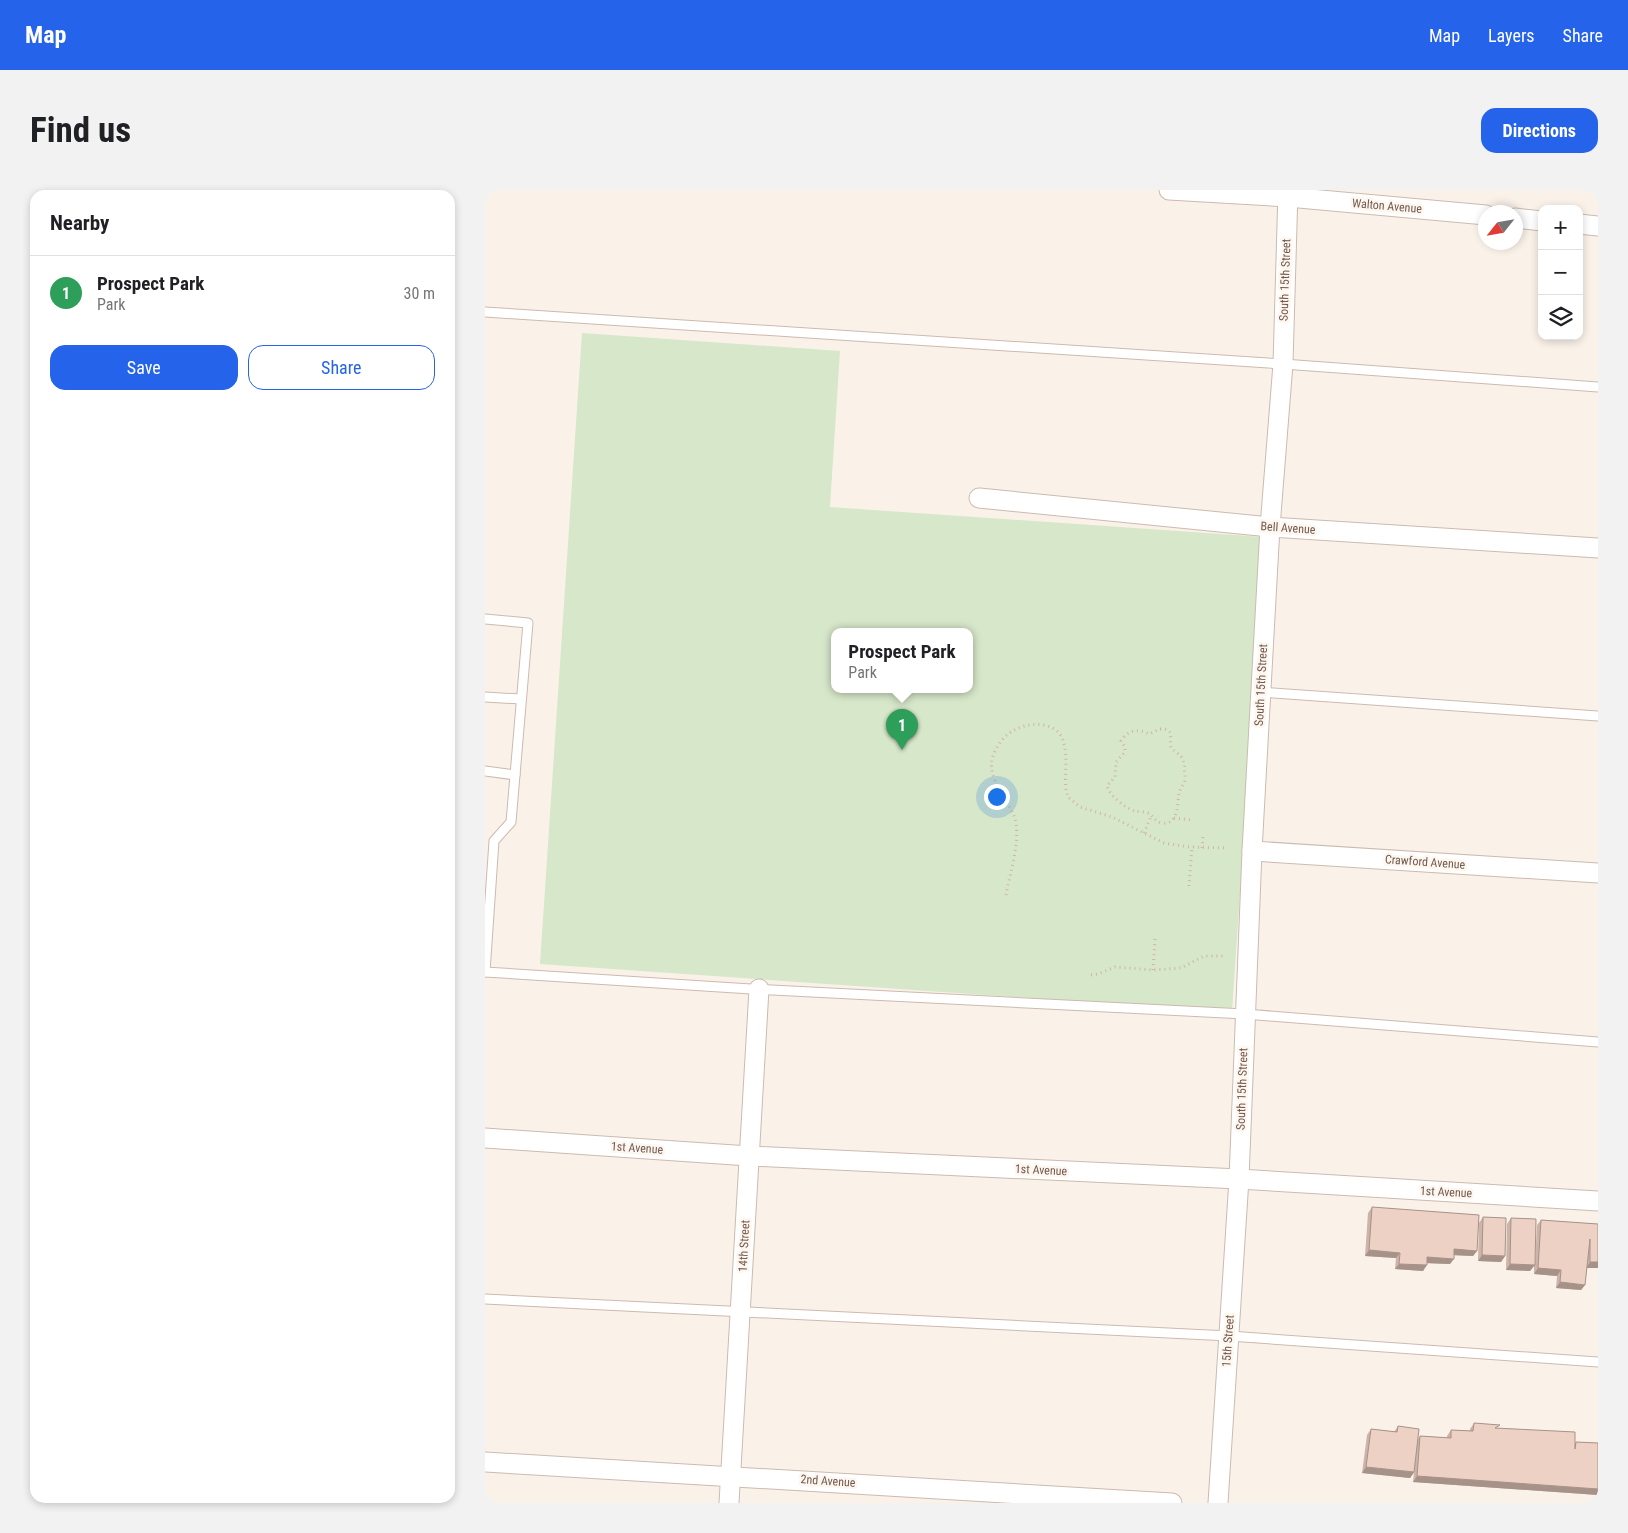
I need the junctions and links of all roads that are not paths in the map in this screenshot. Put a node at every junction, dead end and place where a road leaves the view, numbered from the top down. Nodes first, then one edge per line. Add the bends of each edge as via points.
1 (1169, 190) edge
2 (1288, 193) edge
3 (1478, 214) edge
4 (1523, 219) edge
5 (1538, 221) edge
6 (1583, 224) edge
7 (1598, 226) edge
8 (485, 312) edge
9 (1283, 364) junction
10 (1598, 387) edge
11 (979, 498) dead end
12 (1270, 527) junction
13 (1598, 548) edge
14 (485, 619) edge
15 (1261, 692) junction
16 (485, 697) edge
17 (521, 699) junction
18 (1598, 716) edge
19 (485, 771) edge
20 (515, 774) junction
21 (489, 840) edge
22 (1252, 851) junction
23 (1598, 873) edge
24 (487, 908) edge
25 (485, 972) edge
26 (759, 989) junction
27 (1245, 1014) junction
28 (1598, 1042) edge
29 (485, 1138) edge
30 (749, 1156) junction
31 (1239, 1180) junction
32 (1598, 1201) edge
33 (485, 1299) edge
34 (740, 1312) junction
35 (1229, 1336) junction
36 (1598, 1362) edge
37 (485, 1462) edge
38 (731, 1475) junction
39 (729, 1503) edge
40 (1172, 1503) edge
41 (1218, 1503) edge

1 - 2 street, Walton Avenue
2 - 3 street, Walton Avenue
2 - 9 street, South 15th Street
4 - 5 street
6 - 7 street
8 - 9 lane
9 - 10 lane
9 - 12 street, South 15th Street
11 - 12 street, Bell Avenue
12 - 13 street, Bell Avenue
12 - 15 street, South 15th Street
14 - 17 lane via 528,623
15 - 18 lane
15 - 22 street, South 15th Street
16 - 17 lane
17 - 20 lane
19 - 20 lane
20 - 21 lane via 511,822
21 - 24 lane
22 - 23 street, Crawford Avenue
22 - 27 street, South 15th Street
24 - 25 lane
25 - 26 lane
26 - 27 lane
26 - 30 street, 14th Street
27 - 28 lane
27 - 31 street, South 15th Street
29 - 30 street, 1st Avenue
30 - 31 street, 1st Avenue
30 - 34 street, 14th Street
31 - 32 street, 1st Avenue
31 - 35 street, 15th Street
33 - 34 lane
34 - 35 lane
34 - 38 street, 14th Street
35 - 36 lane
35 - 41 street, 15th Street
37 - 38 street, 2nd Avenue
38 - 39 street, 14th Street
38 - 40 street, 2nd Avenue

